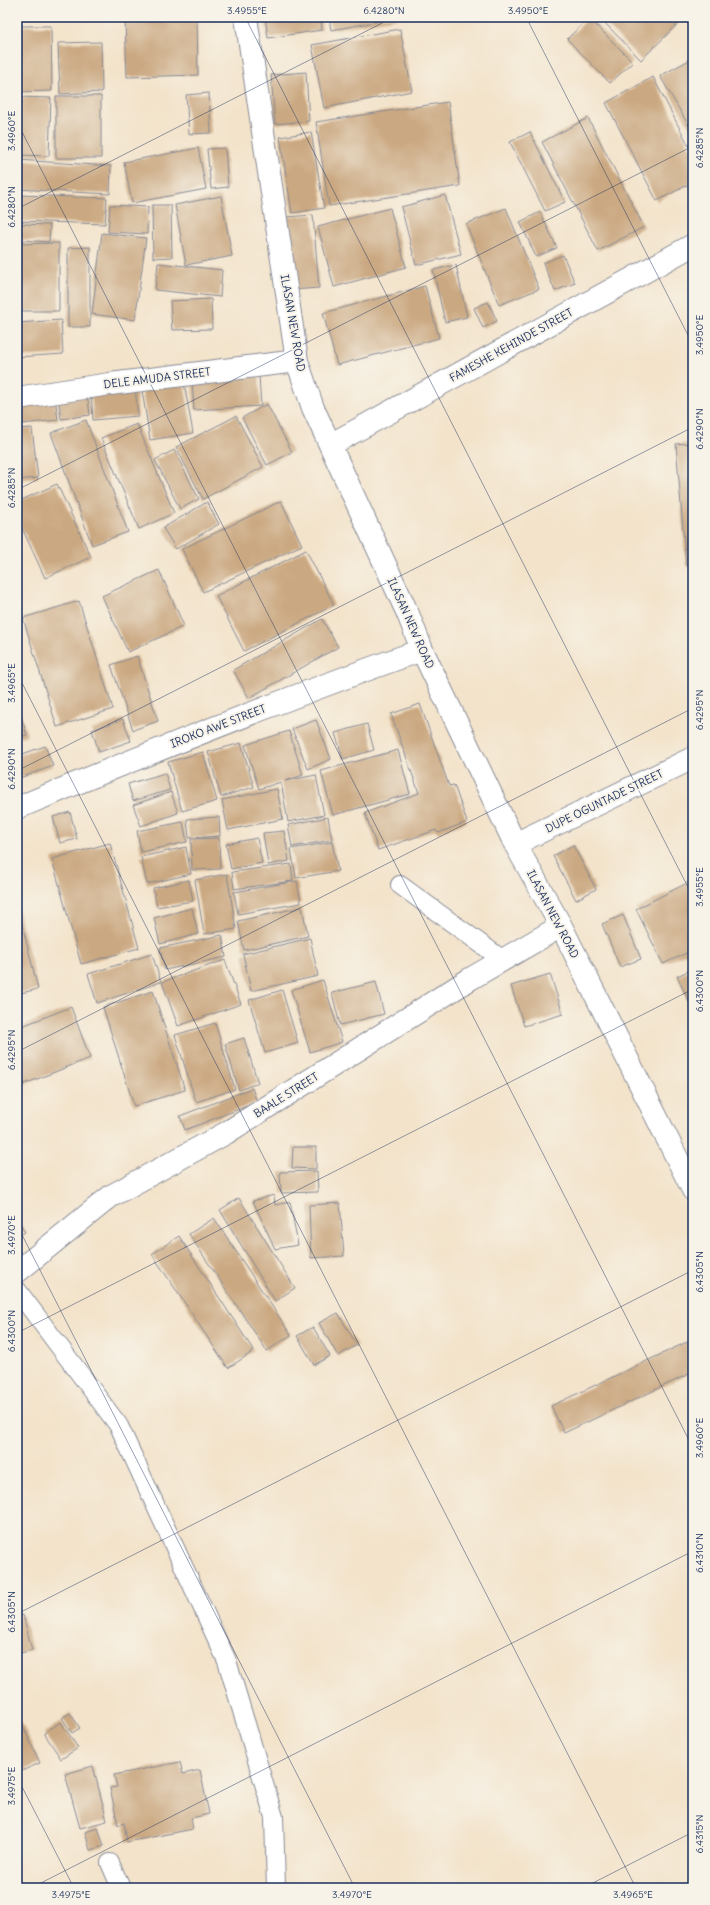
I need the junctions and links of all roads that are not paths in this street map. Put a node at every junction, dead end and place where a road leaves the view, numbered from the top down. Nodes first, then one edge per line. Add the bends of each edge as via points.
1 (246, 17) edge
2 (693, 245) edge
3 (297, 361) junction
4 (17, 398) edge
5 (330, 445) junction
6 (422, 650) junction
7 (693, 758) edge
8 (17, 808) edge
9 (515, 844) junction
10 (400, 885) dead end
11 (562, 926) junction
12 (503, 960) junction
13 (693, 1190) edge
14 (17, 1272) edge
15 (17, 1290) edge
16 (110, 1864) dead end
17 (121, 1888) edge
18 (276, 1888) edge

1 - 3 street, ILASAN NEW ROAD
2 - 5 street, FAMESHE KEHINDE STREET
3 - 4 street, DELE AMUDA STREET
3 - 5 street, ILASAN NEW ROAD via 313,408
5 - 6 street, ILASAN NEW ROAD
6 - 8 street, IROKO AWE STREET via 312,690
6 - 9 street, ILASAN NEW ROAD
7 - 9 street, DUPE OGUNTADE STREET
9 - 11 street, ILASAN NEW ROAD
10 - 12 lane
11 - 12 street, BAALE STREET
11 - 13 street, ILASAN NEW ROAD
12 - 14 street, BAALE STREET via 226,1133 111,1196
15 - 18 lane via 119,1426 227,1661 274,1817
16 - 17 lane

